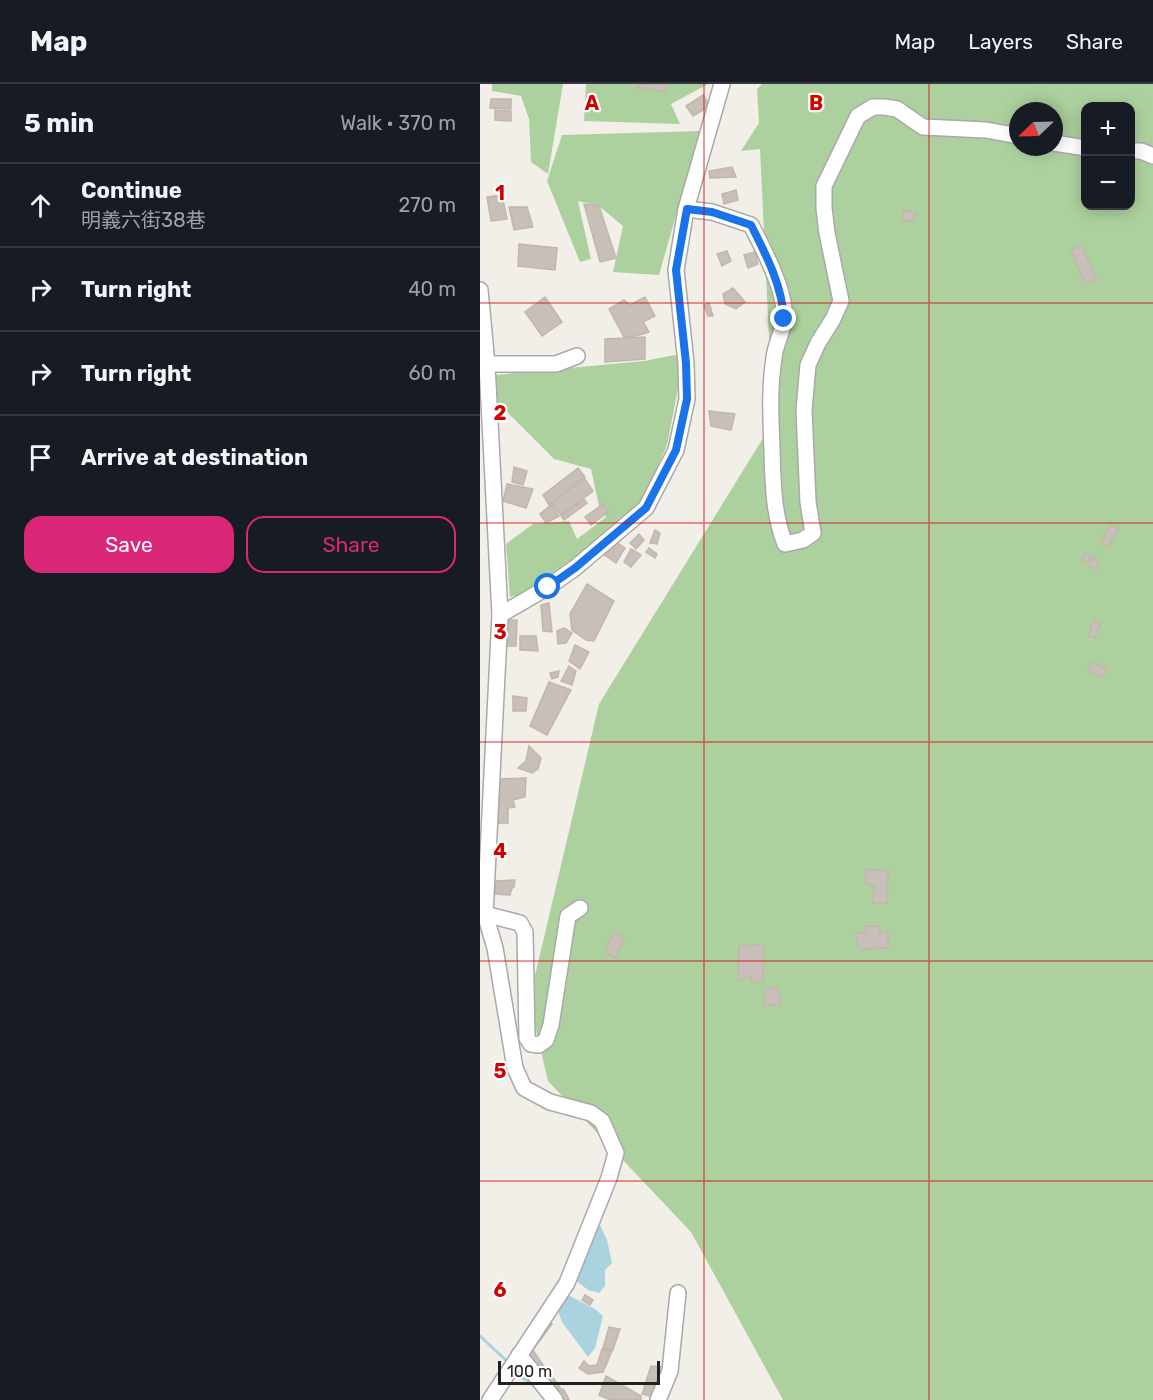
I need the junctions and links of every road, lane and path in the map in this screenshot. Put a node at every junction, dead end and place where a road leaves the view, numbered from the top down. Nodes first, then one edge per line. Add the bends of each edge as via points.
1 (722, 84) edge
2 (1009, 134) edge
3 (1063, 144) edge
4 (1081, 147) edge
5 (1135, 151) edge
6 (1153, 156) edge
7 (687, 209) junction
8 (480, 290) edge
9 (578, 356) dead end
10 (487, 364) junction
11 (500, 615) junction
12 (580, 908) dead end
13 (485, 914) junction
14 (678, 1293) dead end
15 (518, 1357) junction
16 (490, 1400) edge
17 (555, 1400) edge
18 (658, 1400) edge

1 - 7 street
2 - 7 street via 922,127 897,109 884,107 873,107 858,116 824,186 827,233 841,301 808,365 804,410 813,534 803,540 785,544 777,525 774,496 770,404 774,357 784,319 783,302 751,225 712,212
3 - 4 street
5 - 6 street
7 - 11 street via 676,270 687,399 676,450 646,508 575,568
8 - 10 street
9 - 10 street via 556,364
10 - 11 street
11 - 13 street
12 - 13 street via 568,916 551,1025 546,1040 539,1045 531,1044 527,1038 525,932 520,923
13 - 15 street via 495,948 516,1068 524,1088 550,1102 591,1113 602,1121 616,1153 567,1283
14 - 18 street via 670,1371
15 - 16 street
15 - 17 street

